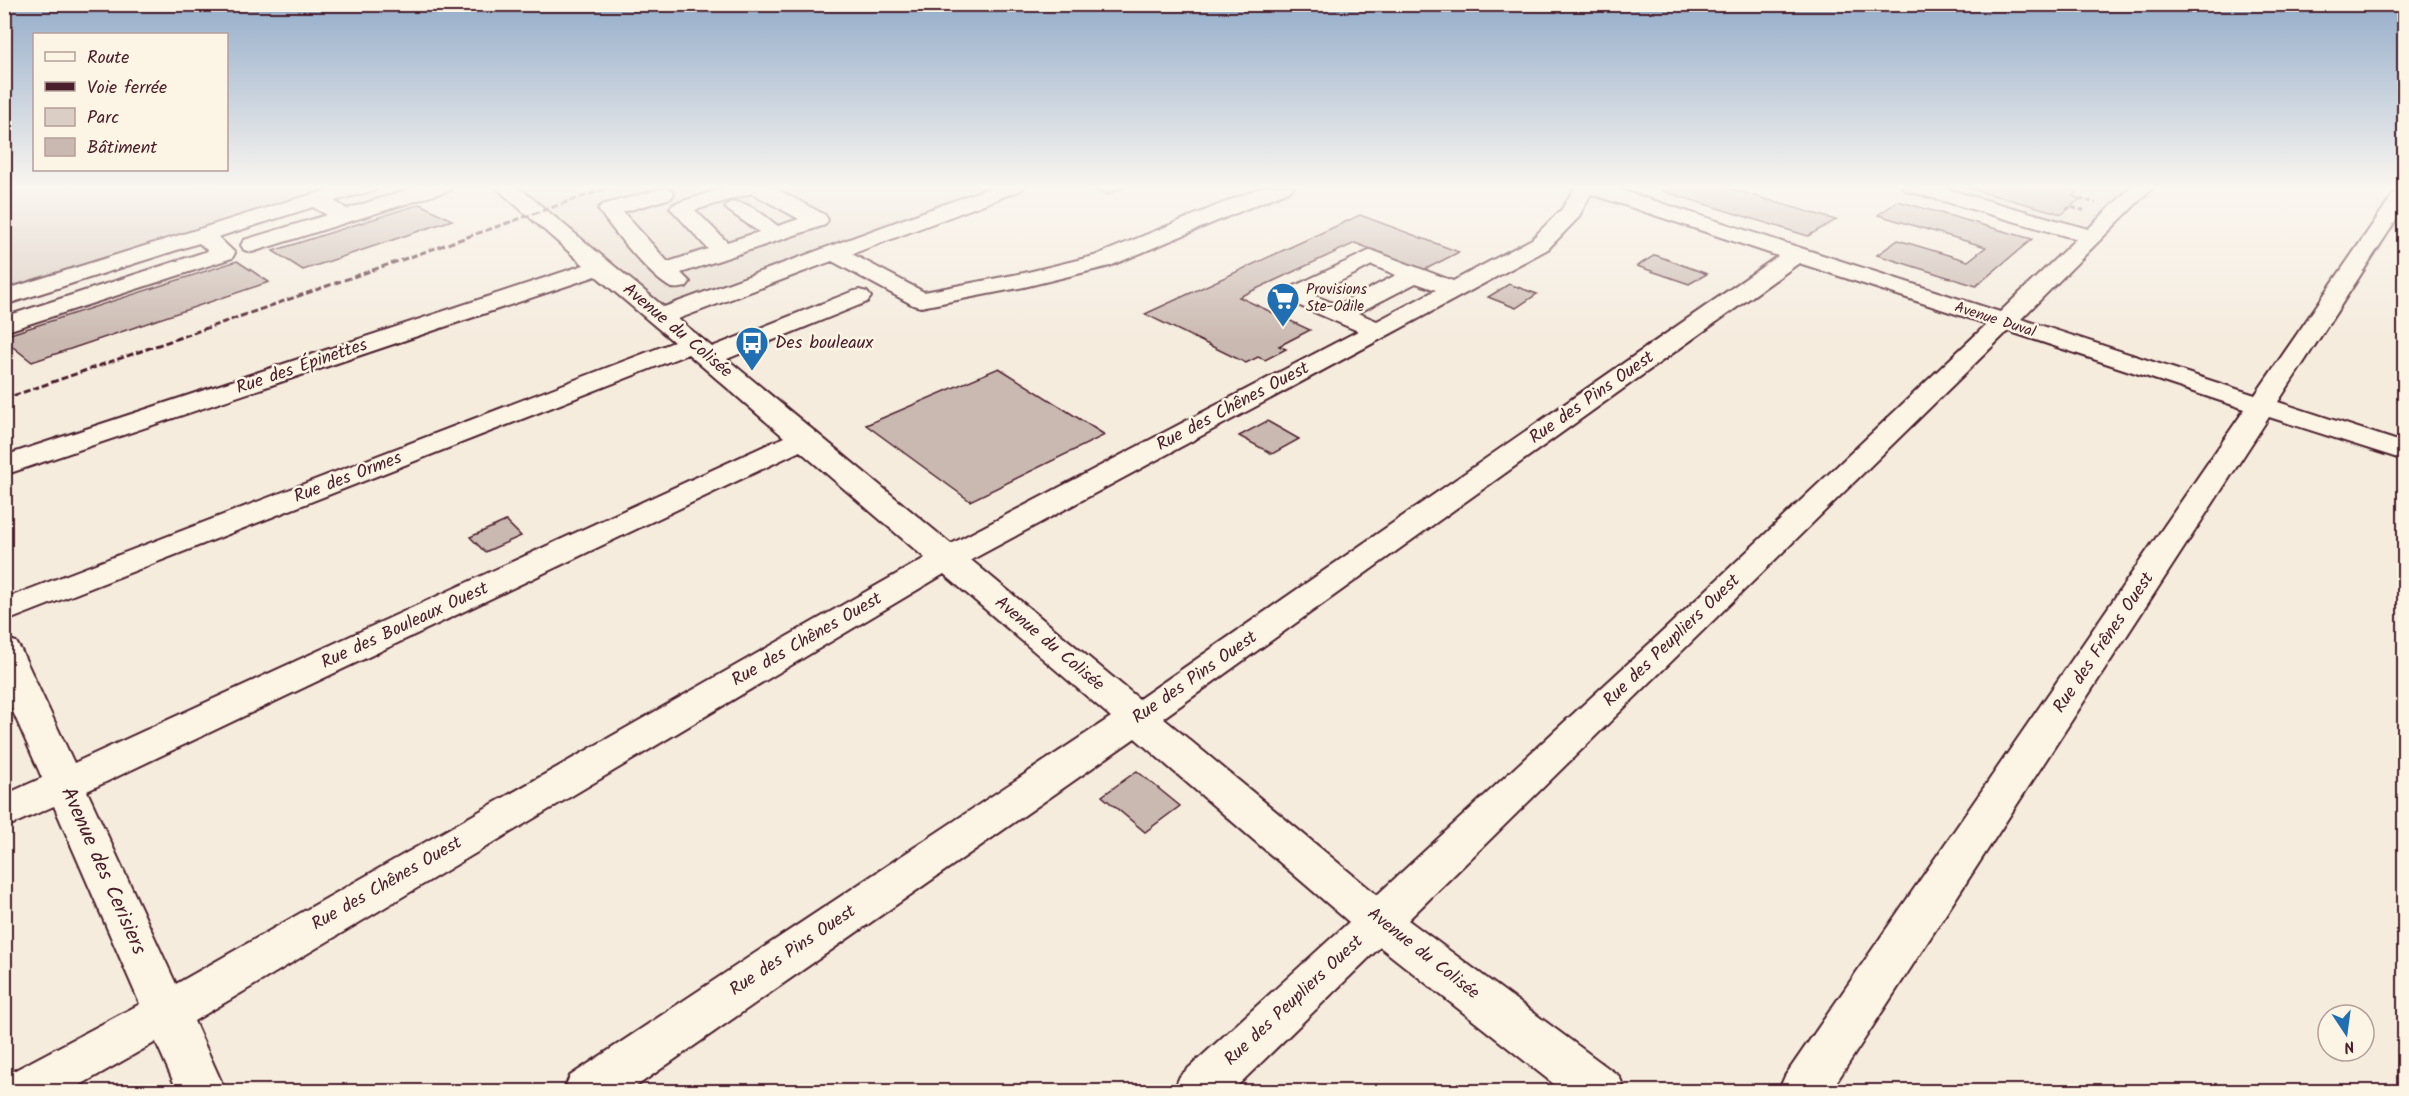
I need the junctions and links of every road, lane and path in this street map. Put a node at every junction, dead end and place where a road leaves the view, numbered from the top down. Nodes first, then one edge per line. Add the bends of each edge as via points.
1 (196, 237) edge
2 (206, 237) edge
3 (277, 237) edge
4 (565, 237) edge
5 (634, 237) edge
6 (710, 237) edge
7 (766, 237) edge
8 (846, 237) edge
9 (876, 237) edge
10 (1160, 237) edge
11 (1547, 237) edge
12 (1744, 237) edge
13 (2093, 237) edge
14 (2375, 237) edge
15 (858, 244) junction
16 (252, 245) dead end
17 (723, 250) junction
18 (834, 253) junction
19 (1796, 254) junction
20 (600, 267) junction
21 (663, 271) junction
22 (1414, 274) junction
23 (1454, 289) junction
24 (859, 297) dead end
25 (4, 298) edge
26 (704, 300) junction
27 (1338, 314) junction
28 (660, 317) junction
29 (2004, 324) junction
30 (4, 325) edge
31 (1377, 330) junction
32 (700, 351) junction
33 (2262, 407) junction
34 (804, 438) junction
35 (2404, 452) edge
36 (4, 466) edge
37 (948, 559) junction
38 (4, 611) edge
39 (4, 650) edge
40 (1137, 718) junction
41 (65, 786) junction
42 (4, 813) edge
43 (1379, 922) junction
44 (167, 1013) junction
45 (21, 1092) edge
46 (202, 1092) edge
47 (587, 1092) edge
48 (1197, 1092) edge
49 (1602, 1092) edge
50 (1802, 1092) edge

1 - 25 street
2 - 30 street via 224,253
3 - 16 street
4 - 20 street, Avenue du Colisée
5 - 21 street
6 - 17 street
7 - 17 street
8 - 15 street
9 - 15 street
10 - 18 street via 1102,261 921,300
11 - 23 street, Rue des Chênes Ouest
12 - 19 street, Avenue Duval
13 - 29 street, Rue des Peupliers Ouest
14 - 33 street, Rue des Frênes Ouest
15 - 18 street
17 - 21 street
18 - 26 street
19 - 29 street, Avenue Duval
19 - 40 street, Rue des Pins Ouest
20 - 28 street, Avenue du Colisée
20 - 36 street, Rue des Épinettes
21 - 26 street
22 - 23 street
22 - 27 street
22 - 27 street via 1371,257 1294,295
23 - 31 street, Rue des Chênes Ouest
24 - 32 street, Rue des Ormes
26 - 28 street
27 - 31 street
28 - 32 street, Avenue du Colisée
29 - 33 street, Avenue Duval
29 - 43 street, Rue des Peupliers Ouest
31 - 37 street, Rue des Chênes Ouest
32 - 34 street, Avenue du Colisée
32 - 38 street, Rue des Ormes
33 - 35 street, Avenue Duval
33 - 50 street, Rue des Frênes Ouest
34 - 37 street, Avenue du Colisée
34 - 41 street, Rue des Bouleaux Ouest
37 - 40 street, Avenue du Colisée
37 - 44 street, Rue des Chênes Ouest
39 - 41 street, Avenue des Cerisiers
40 - 43 street, Avenue du Colisée
40 - 47 street, Rue des Pins Ouest
41 - 42 street, Rue des Bouleaux Ouest
41 - 44 street, Avenue des Cerisiers
43 - 48 street, Rue des Peupliers Ouest
43 - 49 street, Avenue du Colisée
44 - 45 street, Rue des Chênes Ouest
44 - 46 street, Avenue des Cerisiers

